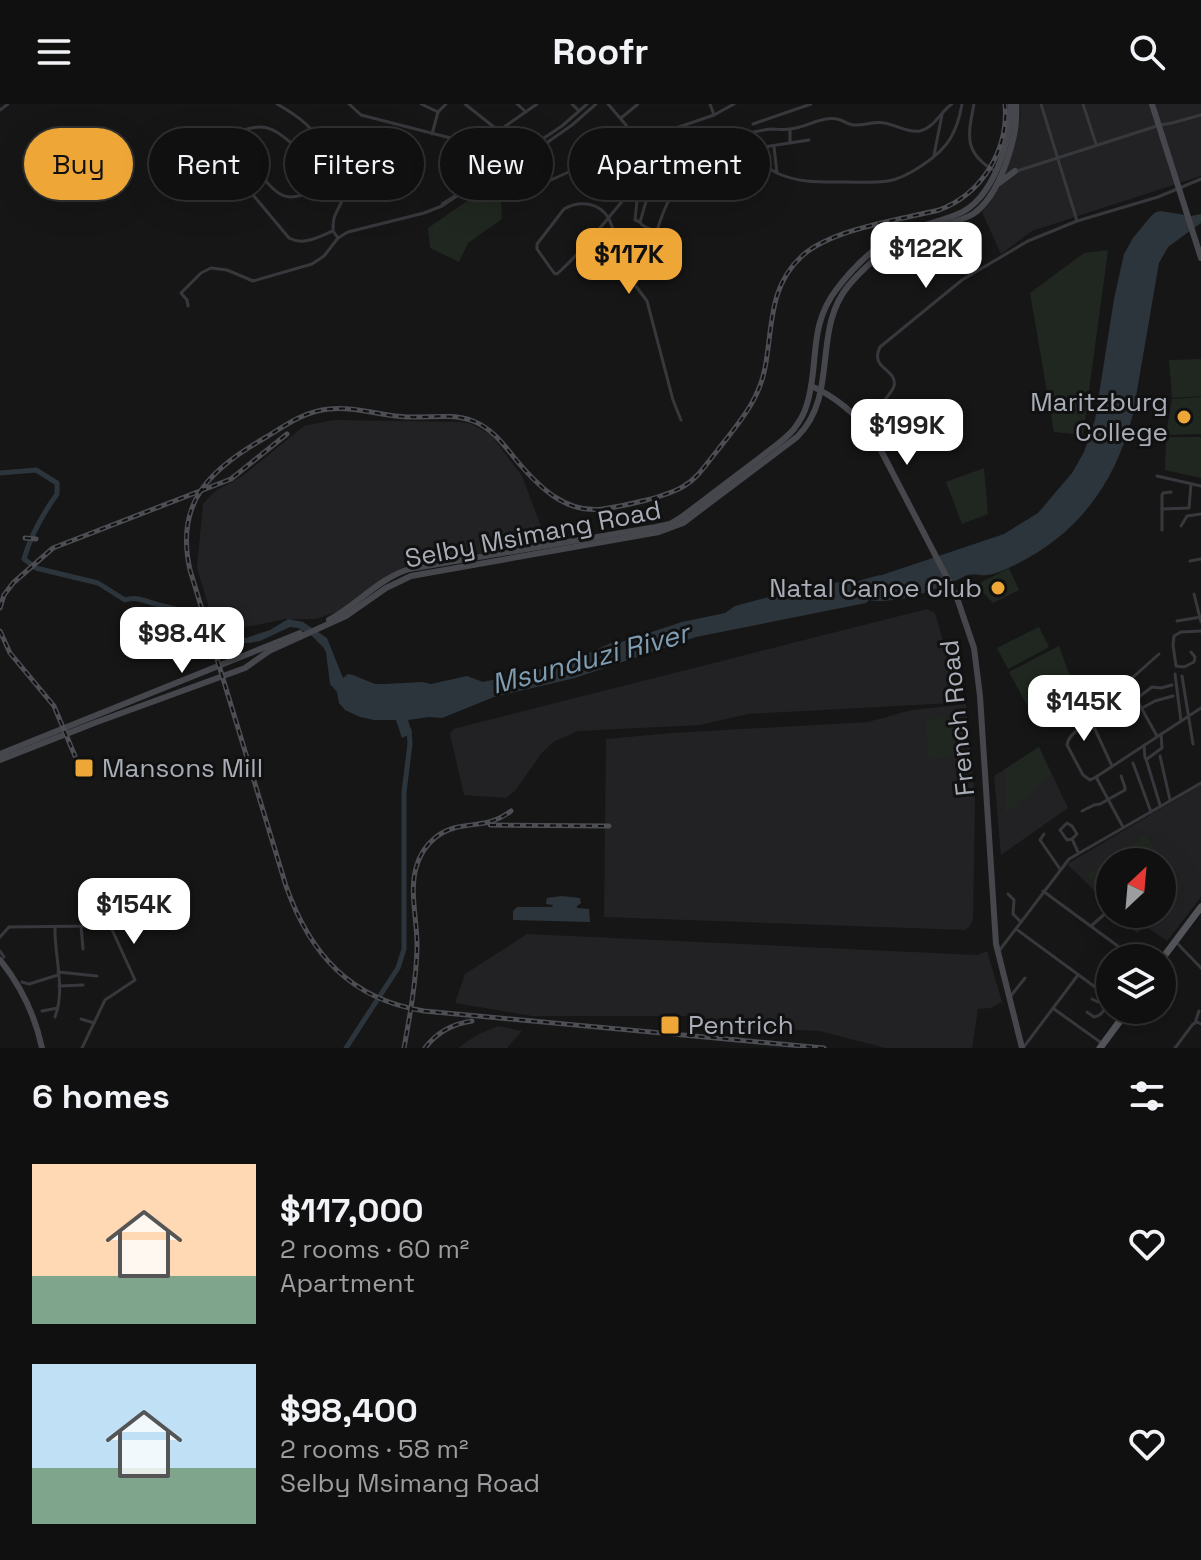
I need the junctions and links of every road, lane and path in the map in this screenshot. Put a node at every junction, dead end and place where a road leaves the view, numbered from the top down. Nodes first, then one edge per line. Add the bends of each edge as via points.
1 (8, 104) edge
2 (277, 104) edge
3 (349, 104) edge
4 (421, 104) edge
5 (446, 104) edge
6 (465, 104) edge
7 (517, 104) edge
8 (537, 104) edge
9 (572, 104) edge
10 (587, 104) edge
11 (596, 104) edge
12 (608, 104) edge
13 (638, 104) edge
14 (710, 104) edge
15 (734, 104) edge
16 (790, 104) edge
17 (811, 104) edge
18 (952, 104) edge
19 (962, 104) edge
20 (972, 104) edge
21 (1041, 104) edge
22 (1083, 104) edge
23 (1152, 104) edge
24 (1016, 105) edge
25 (0, 110) edge
26 (792, 110) junction
27 (579, 111) junction
28 (438, 112) junction
29 (526, 112) junction
30 (942, 113) junction
31 (714, 115) junction
32 (1201, 115) edge
33 (621, 118) junction
34 (753, 124) dead end
35 (1160, 125) junction
36 (312, 128) edge
37 (495, 128) edge
38 (503, 128) edge
39 (627, 128) edge
40 (676, 128) edge
41 (790, 129) junction
42 (770, 130) edge
43 (553, 132) edge
44 (432, 134) junction
45 (440, 136) edge
46 (553, 138) edge
47 (809, 140) dead end
48 (790, 143) junction
49 (1096, 144) junction
50 (770, 147) edge
51 (774, 147) junction
52 (934, 155) junction
53 (1057, 157) junction
54 (1005, 164) junction
55 (770, 169) edge
56 (998, 172) junction
57 (1014, 172) junction
58 (777, 173) junction
59 (1201, 179) edge
60 (269, 183) edge
61 (994, 187) junction
62 (1179, 188) junction
63 (285, 196) edge
64 (258, 200) edge
65 (343, 200) edge
66 (452, 200) edge
67 (624, 200) edge
68 (637, 200) edge
69 (646, 200) edge
70 (669, 200) edge
71 (608, 218) junction
72 (1077, 221) junction
73 (640, 222) junction
74 (333, 231) junction
75 (338, 238) junction
76 (1199, 243) edge
77 (1201, 255) edge
78 (647, 263) junction
79 (634, 284) junction
80 (188, 306) dead end
81 (811, 386) junction
82 (822, 390) junction
83 (836, 401) junction
84 (817, 407) junction
85 (681, 420) dead end
86 (863, 423) junction
87 (1157, 476) dead end
88 (1191, 484) junction
89 (1201, 486) edge
90 (1171, 492) dead end
91 (1162, 509) junction
92 (1201, 514) edge
93 (1181, 526) dead end
94 (1162, 530) dead end
95 (1201, 559) edge
96 (1190, 561) dead end
97 (356, 593) dead end
98 (1194, 594) dead end
99 (367, 595) junction
100 (364, 604) junction
101 (348, 608) junction
102 (1201, 619) edge
103 (1177, 621) dead end
104 (321, 626) junction
105 (1201, 631) edge
106 (302, 634) junction
107 (1191, 652) dead end
108 (1159, 654) dead end
109 (1175, 674) dead end
110 (1182, 676) dead end
111 (1172, 685) dead end
112 (1173, 696) dead end
113 (1136, 699) junction
114 (1142, 708) junction
115 (1201, 708) edge
116 (1189, 716) junction
117 (1181, 721) junction
118 (63, 732) junction
119 (1159, 735) junction
120 (1193, 744) dead end
121 (1144, 745) junction
122 (0, 754) edge
123 (1160, 756) dead end
124 (1146, 759) junction
125 (0, 760) edge
126 (1133, 763) dead end
127 (1112, 766) junction
128 (1121, 776) dead end
129 (1096, 777) junction
130 (1201, 783) edge
131 (1108, 799) junction
132 (1170, 800) junction
133 (1161, 806) junction
134 (1082, 811) dead end
135 (1151, 812) junction
136 (1123, 827) junction
137 (1044, 834) dead end
138 (1072, 839) junction
139 (1079, 853) junction
140 (1060, 869) junction
141 (1043, 891) junction
142 (1008, 894) dead end
143 (1201, 909) edge
144 (1021, 922) junction
145 (1096, 922) edge
146 (81, 926) junction
147 (1091, 926) junction
148 (55, 927) junction
149 (1016, 929) junction
150 (995, 936) junction
151 (0, 937) edge
152 (1008, 939) junction
153 (1176, 942) joint
154 (1115, 944) edge
155 (83, 949) dead end
156 (0, 951) edge
157 (998, 953) junction
158 (1, 961) edge
159 (1201, 968) edge
160 (58, 974) junction
161 (1078, 975) junction
162 (97, 976) dead end
163 (1025, 978) dead end
164 (22, 982) dead end
165 (83, 985) dead end
166 (59, 986) junction
167 (1096, 989) edge
168 (1009, 998) junction
169 (1092, 999) dead end
170 (1096, 1001) edge
171 (59, 1008) junction
172 (1054, 1009) junction
173 (42, 1011) dead end
174 (1199, 1011) edge
175 (1087, 1012) dead end
176 (55, 1017) dead end
177 (1096, 1017) edge
178 (81, 1019) dead end
179 (94, 1023) junction
180 (1195, 1023) junction
181 (1116, 1024) edge
182 (1201, 1024) edge
183 (1100, 1046) edge
184 (41, 1048) edge
185 (82, 1048) edge
186 (1023, 1048) edge
187 (1175, 1048) edge

1 - 25 street
2 - 36 street
3 - 44 street via 361,115
4 - 28 street
5 - 28 street
6 - 37 street
7 - 29 street
8 - 29 street
9 - 27 street
10 - 27 street
11 - 46 street
12 - 33 street
13 - 33 street
14 - 31 street
15 - 31 street
16 - 26 street
17 - 26 street
18 - 30 street
19 - 52 street via 951,136
20 - 56 street via 971,146 978,159
21 - 53 street
22 - 49 street
23 - 35 main road
24 - 54 main road, Selby Msimang Road via 1016,130
24 - 56 main road, Selby Msimang Road
26 - 34 street
27 - 43 street
28 - 44 street
29 - 38 street
30 - 41 street via 920,131 833,119
30 - 52 street
31 - 40 street
32 - 35 street
33 - 39 street
35 - 49 street
35 - 62 main road
41 - 42 street
41 - 48 street
44 - 45 street
47 - 48 street
48 - 51 street
49 - 53 street
50 - 51 street
51 - 58 street
52 - 58 street via 909,174 890,180 828,182
53 - 57 street
53 - 72 street
54 - 56 main road, Selby Msimang Road
54 - 57 main road
55 - 58 street
56 - 57 street
56 - 61 main road, Selby Msimang Road
56 - 81 main road, Selby Msimang Road via 975,203 957,215 893,237 837,288 817,327
57 - 61 main road
59 - 62 street
60 - 63 street
61 - 82 main road, Selby Msimang Road via 974,213 898,241 850,283 832,314
62 - 72 street
62 - 76 main road
64 - 74 street via 292,240 305,242
65 - 74 street
66 - 75 street
67 - 71 street
68 - 73 street via 635,218
69 - 73 street
70 - 78 street
71 - 71 street via 557,274 536,248 567,207 589,204
71 - 79 street via 622,266
72 - 86 street via 1033,238 972,273 881,345 876,357 894,385
73 - 78 street via 652,230
74 - 75 street
75 - 80 street via 312,264 253,281 211,268 181,293
76 - 77 main road
78 - 79 street
79 - 85 street via 647,301
81 - 82 main road, French Road
81 - 99 main road, Selby Msimang Road via 803,414 790,433 670,524 409,569
82 - 83 main road, French Road
82 - 84 main road, Selby Msimang Road
83 - 84 main road
83 - 86 main road, French Road
84 - 100 main road, Selby Msimang Road via 797,437 672,529 411,576
86 - 150 main road, French Road via 933,547 969,628 979,685
87 - 88 street
88 - 89 street
88 - 91 street via 1189,508
90 - 91 street via 1163,493
91 - 94 street
92 - 93 street via 1187,516
95 - 96 street
97 - 99 main road
98 - 102 street
99 - 101 main road, Selby Msimang Road
100 - 101 main road
100 - 104 main road, Selby Msimang Road
101 - 104 main road, Selby Msimang Road
102 - 103 street
104 - 106 main road, Selby Msimang Road
105 - 107 street via 1174,636 1176,666 1194,662
106 - 118 main road, Selby Msimang Road
106 - 118 main road, Selby Msimang Road via 245,668
108 - 113 street via 1129,680
109 - 117 street
110 - 116 street
111 - 113 street via 1152,687
112 - 114 street
113 - 114 street
114 - 119 street
115 - 116 street
116 - 117 street
116 - 120 street
117 - 119 street
118 - 122 main road, Selby Msimang Road
118 - 125 main road, Selby Msimang Road
119 - 121 street
119 - 124 street via 1162,748
121 - 124 street
121 - 127 street
123 - 132 street
124 - 133 street
126 - 135 street
127 - 129 street
127 - 129 street via 1093,725 1086,725 1067,745 1083,775
128 - 131 street via 1125,788
129 - 131 street
130 - 132 street
131 - 134 street
131 - 136 street
132 - 133 street
133 - 135 street
135 - 136 street
136 - 139 street
137 - 140 street via 1040,840
138 - 138 street via 1060,830 1067,823 1077,835
138 - 139 street
139 - 140 street
140 - 141 street
141 - 144 street
141 - 147 street
142 - 144 street
143 - 153 main road
144 - 149 street
145 - 147 street
146 - 148 street
146 - 155 street
146 - 179 street via 109,923 135,980 107,998
147 - 154 street
148 - 151 street via 9,927
148 - 160 street
149 - 152 street
149 - 161 street
150 - 152 street
150 - 157 main road, French Road
152 - 157 street
153 - 159 street
156 - 158 street
157 - 168 main road, French Road
158 - 184 main road via 28,1010
160 - 162 street
160 - 164 street
160 - 166 street
161 - 167 street
161 - 172 street
163 - 168 street
165 - 166 street
166 - 171 street
168 - 186 main road, French Road
169 - 170 street
171 - 173 street
171 - 176 street
172 - 183 street
172 - 186 street
174 - 180 street
175 - 177 street
178 - 179 street
179 - 185 street
180 - 182 street
180 - 187 street
181 - 183 main road

